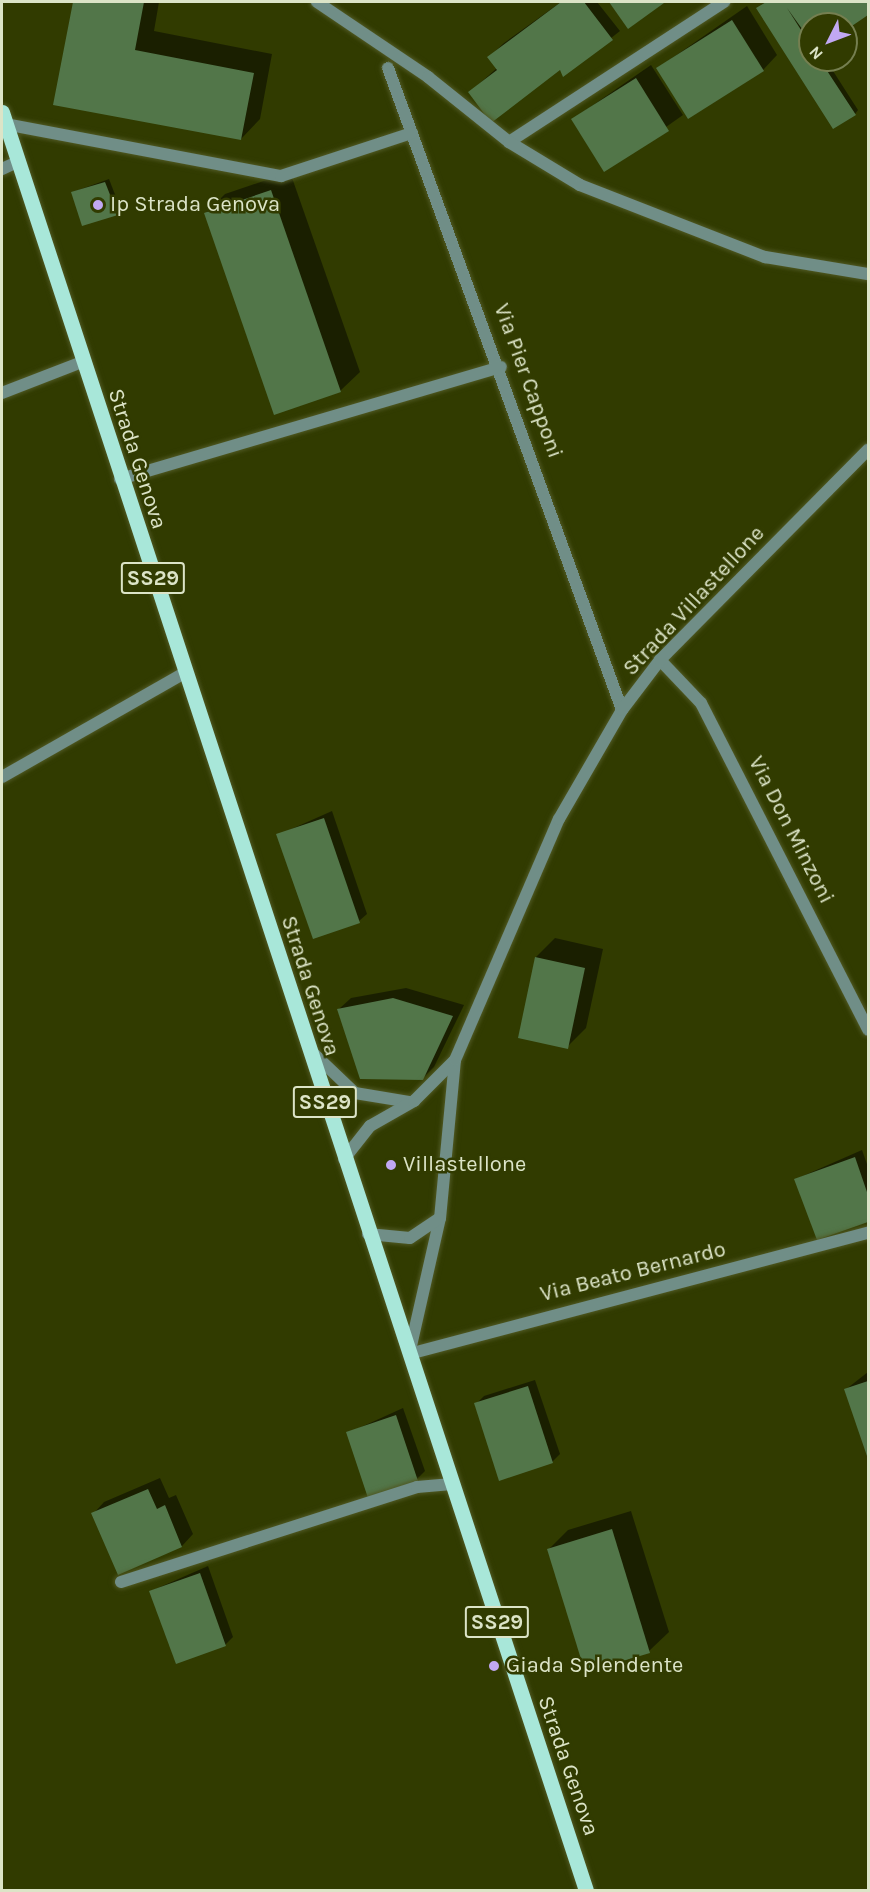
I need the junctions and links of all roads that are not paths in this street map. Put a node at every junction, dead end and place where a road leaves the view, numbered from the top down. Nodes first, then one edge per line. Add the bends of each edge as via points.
1 (316, 2) edge
2 (724, 2) edge
3 (388, 68) dead end
4 (3, 118) edge
5 (412, 132) junction
6 (509, 142) junction
7 (18, 162) junction
8 (2, 169) edge
9 (868, 274) edge
10 (82, 362) junction
11 (501, 367) junction
12 (2, 393) edge
13 (868, 450) edge
14 (120, 479) junction
15 (660, 660) junction
16 (184, 673) junction
17 (622, 710) junction
18 (2, 777) edge
19 (868, 1030) edge
20 (305, 1044) junction
21 (455, 1060) junction
22 (414, 1101) junction
23 (344, 1160) junction
24 (440, 1218) junction
25 (868, 1233) edge
26 (368, 1234) junction
27 (409, 1354) junction
28 (452, 1484) junction
29 (121, 1582) dead end
30 (586, 1890) edge

1 - 6 street via 428,77
2 - 6 street
3 - 5 street, Via Pier Capponi
4 - 5 street via 281,176
4 - 7 main road, Strada Genova / SS29
5 - 11 street, Via Pier Capponi
6 - 9 street via 580,185 716,240 765,257
7 - 8 street
7 - 10 main road, Strada Genova / SS29
10 - 12 street
10 - 14 main road, Strada Genova / SS29
11 - 14 street
11 - 17 street, Via Pier Capponi
13 - 15 street, Strada Villastellone
14 - 16 main road, Strada Genova / SS29
15 - 17 street, Strada Villastellone
15 - 19 street, Via Don Minzoni via 701,703
16 - 18 street
16 - 20 main road, Strada Genova / SS29
17 - 21 street, Strada Villastellone via 560,819
20 - 22 street via 355,1093 384,1102
20 - 23 main road, Strada Genova / SS29
21 - 22 street, Strada Villastellone
21 - 24 street, Strada Villastellone
22 - 23 street, Strada Villastellone via 370,1126
23 - 26 main road, Strada Genova / SS29
24 - 26 street via 410,1238
24 - 27 street, Strada Villastellone
25 - 27 street, Via Beato Bernardo
26 - 27 main road, Strada Genova / SS29
27 - 28 main road, Strada Genova / SS29
28 - 29 street via 417,1487
28 - 30 main road, Strada Genova / SS29

